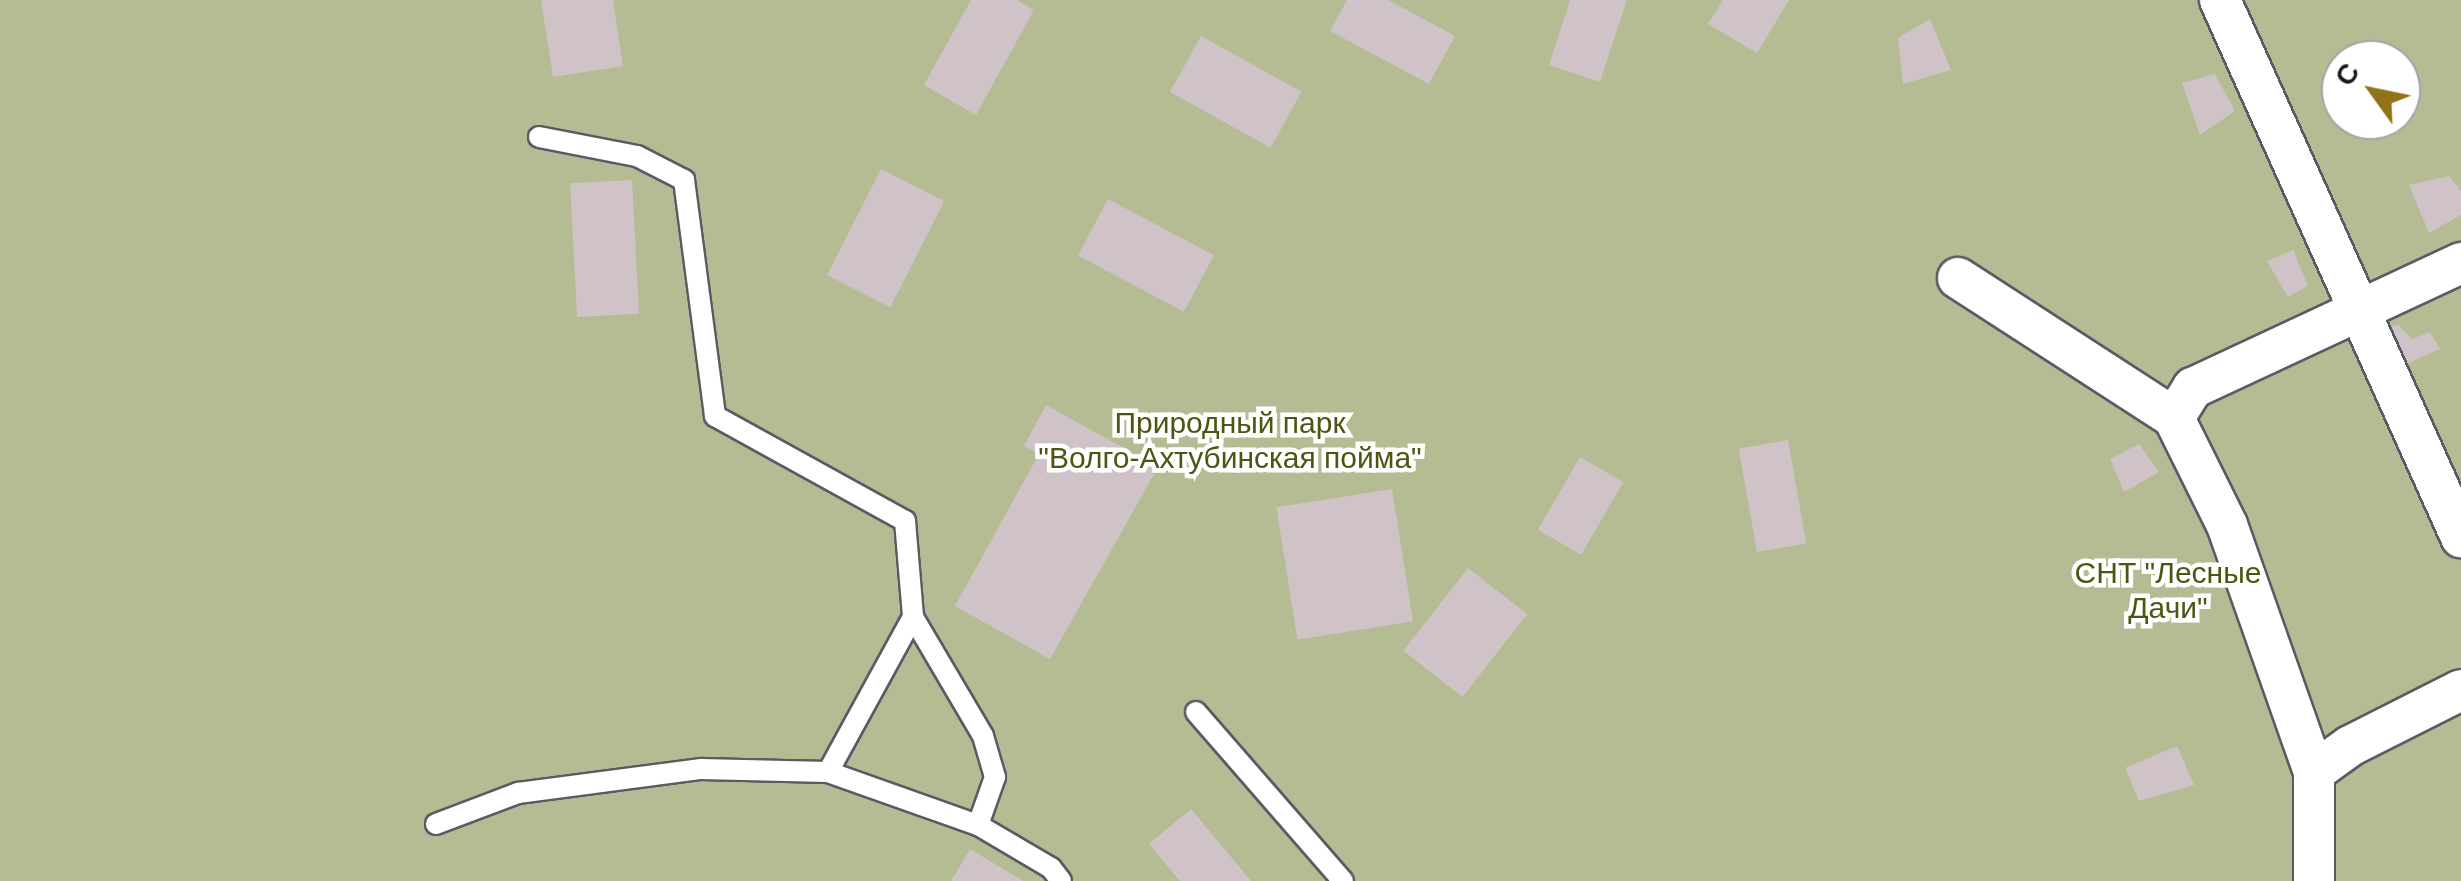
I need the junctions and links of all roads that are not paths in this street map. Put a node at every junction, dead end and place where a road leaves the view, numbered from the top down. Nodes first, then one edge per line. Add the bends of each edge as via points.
1 (2220, 0) edge
2 (540, 137) dead end
3 (2461, 263) edge
4 (1958, 278) dead end
5 (2361, 308) junction
6 (2174, 418) junction
7 (2461, 537) edge
8 (913, 617) junction
9 (2461, 690) edge
10 (1196, 712) dead end
11 (828, 772) junction
12 (2314, 772) junction
13 (436, 824) dead end
14 (978, 824) junction
15 (1061, 881) edge
16 (1343, 881) edge
17 (2314, 881) edge

1 - 5 street
2 - 8 lane via 637,156 684,180 714,416 905,521
3 - 5 street
4 - 6 street
5 - 6 street via 2193,388
5 - 7 street
6 - 12 street via 2228,525
8 - 11 lane
8 - 14 lane via 984,736 995,777
9 - 12 street via 2350,746
10 - 16 lane
11 - 13 lane via 701,769 518,794
11 - 14 lane
12 - 17 street
14 - 15 lane via 1051,868

